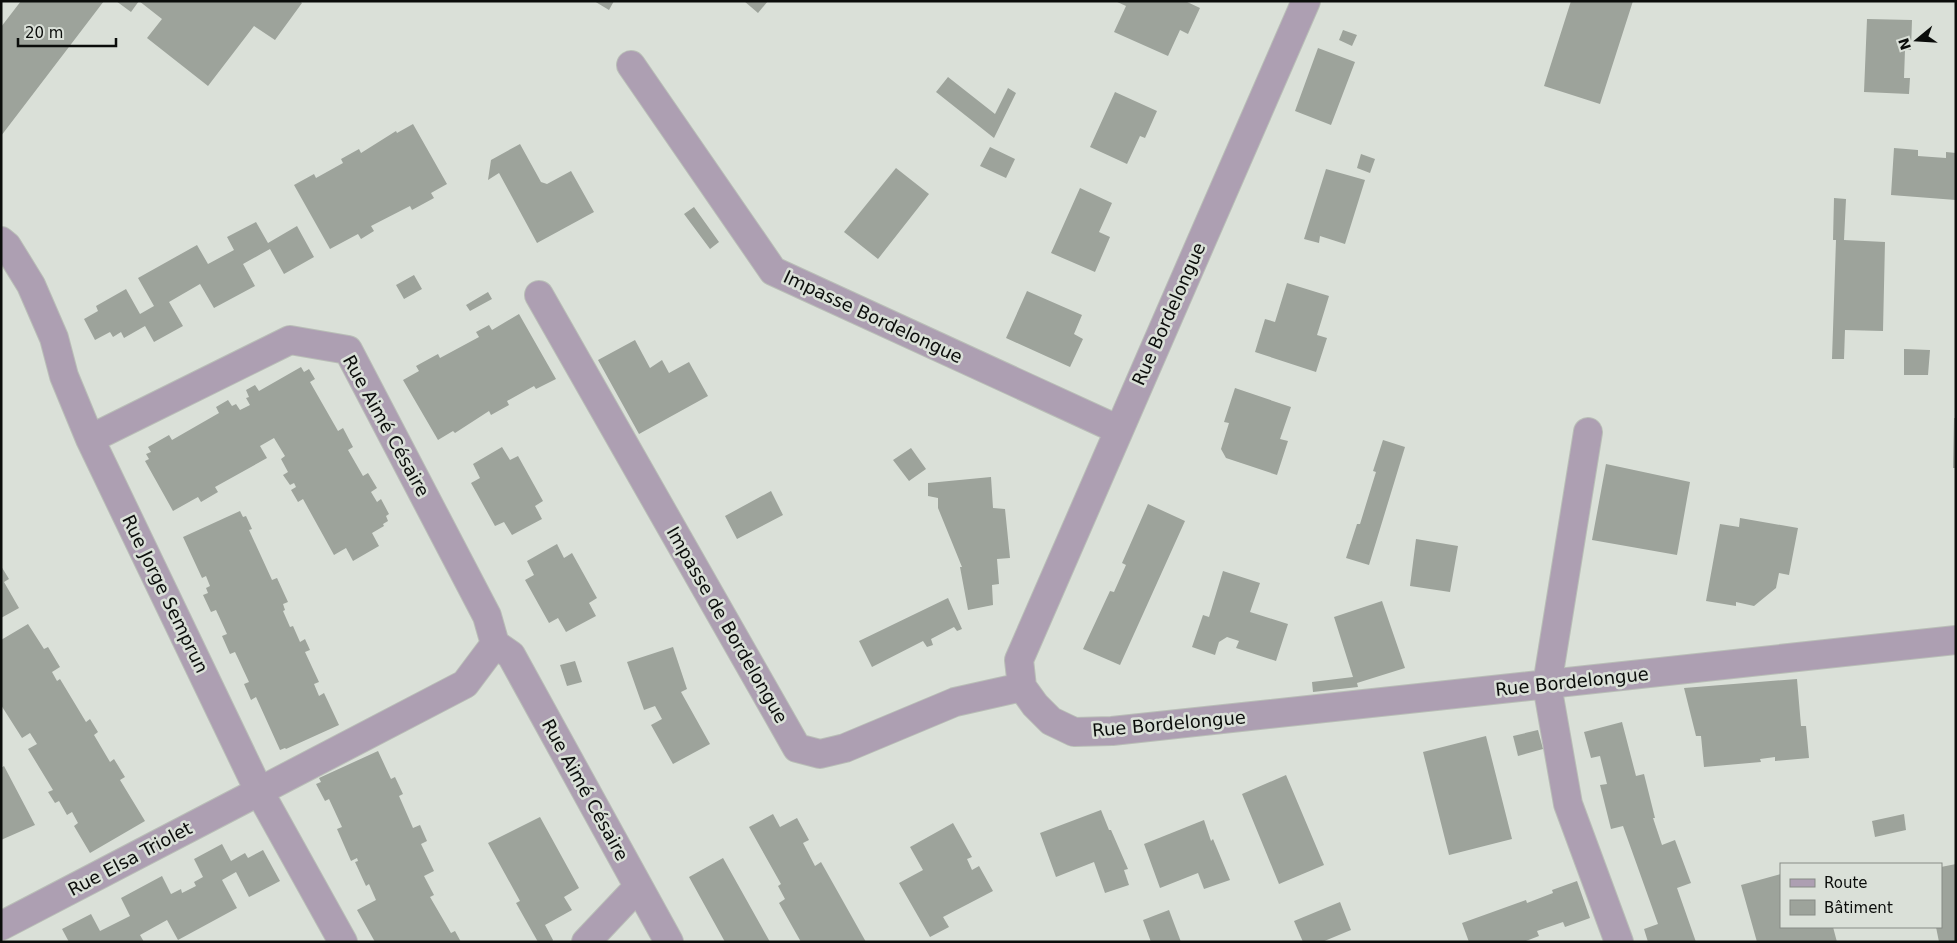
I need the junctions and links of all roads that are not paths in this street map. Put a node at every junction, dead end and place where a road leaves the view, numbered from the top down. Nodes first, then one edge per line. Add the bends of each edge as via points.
1 (1306, 1) edge
2 (631, 65) dead end
3 (1, 241) edge
4 (539, 295) dead end
5 (1119, 430) junction
6 (1588, 432) dead end
7 (90, 439) junction
8 (1956, 640) edge
9 (495, 644) junction
10 (1548, 685) junction
11 (1022, 687) junction
12 (259, 792) junction
13 (638, 886) junction
14 (1, 926) edge
15 (343, 942) edge
16 (586, 942) edge
17 (669, 942) edge
18 (1619, 942) edge

1 - 5 street, Rue Bordelongue
2 - 5 street, Impasse Bordelongue via 773,271
3 - 7 street, Rue Jorge Semprun via 31,286 54,338 64,376
4 - 11 street, Impasse de Bordelongue via 797,748 820,754 845,748 955,702
5 - 11 street, Rue Bordelongue via 1019,660
6 - 10 street
7 - 9 street, Rue Aimé Césaire via 290,340 348,350 487,616
7 - 12 street, Rue Jorge Semprun
8 - 10 street, Rue Bordelongue
9 - 12 street via 465,684
9 - 13 street, Rue Aimé Césaire via 511,655
10 - 11 street, Rue Bordelongue via 1112,731 1074,732 1050,721
10 - 18 street via 1568,804
12 - 14 street, Rue Elsa Triolet
12 - 15 street, Rue Jorge Semprun
13 - 16 street
13 - 17 street, Rue Aimé Césaire

